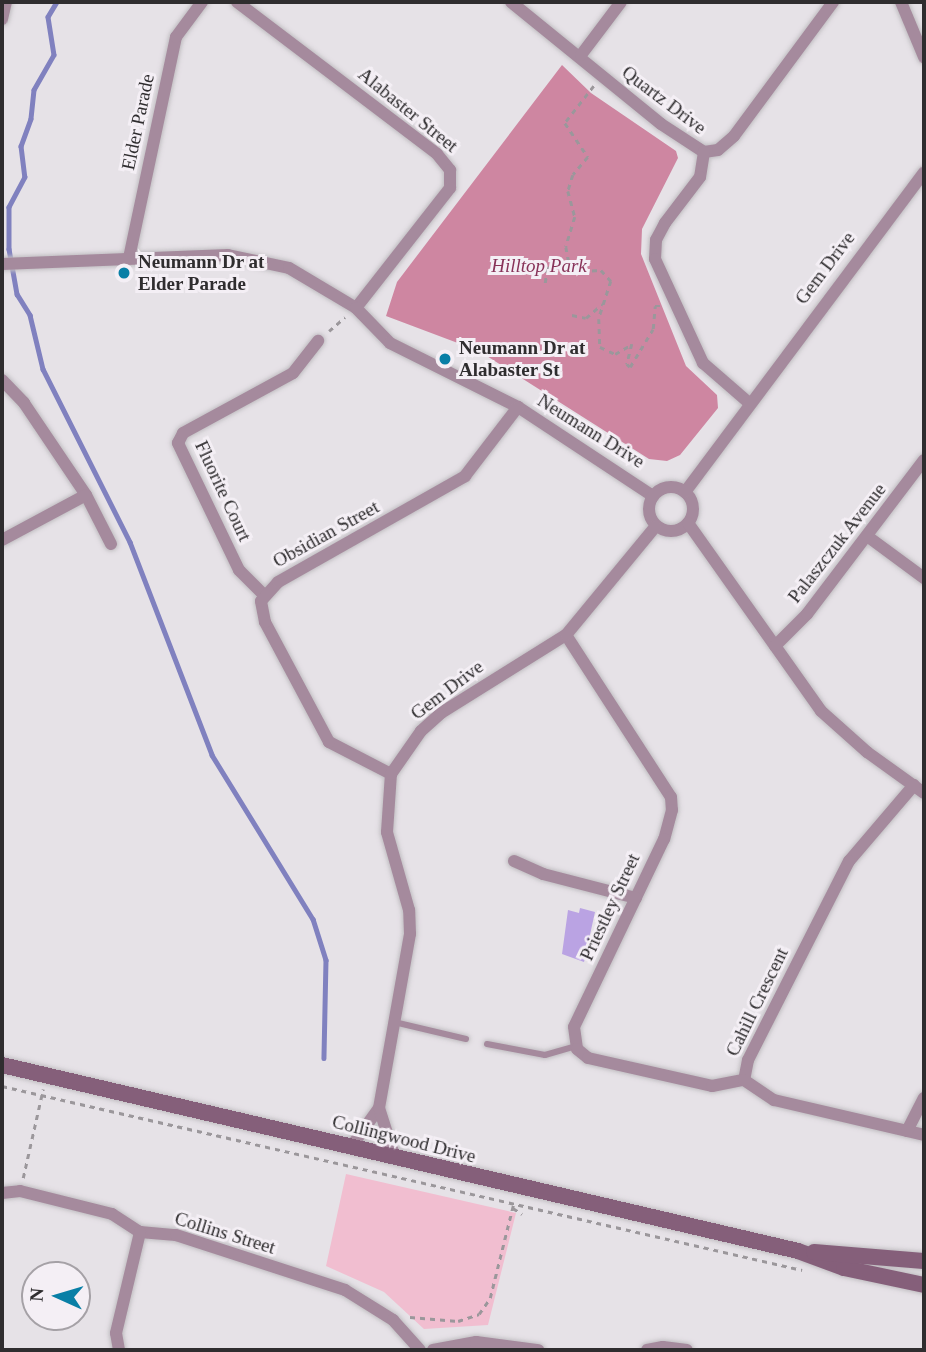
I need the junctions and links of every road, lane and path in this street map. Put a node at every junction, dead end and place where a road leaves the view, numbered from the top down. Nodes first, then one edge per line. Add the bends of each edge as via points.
1 (6, 2) edge
2 (202, 2) edge
3 (237, 2) edge
4 (511, 2) edge
5 (621, 2) edge
6 (833, 2) edge
7 (901, 2) edge
8 (2, 19) edge
9 (581, 55) junction
10 (924, 57) edge
11 (590, 90) dead end
12 (704, 152) junction
13 (924, 172) edge
14 (129, 258) junction
15 (569, 263) junction
16 (2, 264) edge
17 (545, 283) dead end
18 (605, 301) junction
19 (664, 306) dead end
20 (356, 308) junction
21 (572, 315) dead end
22 (318, 341) joint
23 (2, 380) edge
24 (748, 402) junction
25 (518, 407) junction
26 (924, 460) edge
27 (685, 492) junction
28 (86, 495) junction
29 (653, 496) junction
30 (688, 523) junction
31 (656, 526) junction
32 (867, 536) junction
33 (2, 540) edge
34 (111, 544) dead end
35 (924, 578) edge
36 (263, 594) junction
37 (566, 635) junction
38 (775, 646) junction
39 (391, 774) junction
40 (919, 789) edge
41 (514, 861) dead end
42 (636, 898) junction
43 (394, 1022) junction
44 (466, 1039) dead end
45 (487, 1044) dead end
46 (577, 1046) junction
47 (2, 1065) edge
48 (46, 1077) junction
49 (744, 1080) junction
50 (2, 1086) edge
51 (41, 1095) junction
52 (924, 1098) edge
53 (379, 1108) junction
54 (908, 1131) junction
55 (924, 1135) edge
56 (351, 1147) junction
57 (395, 1158) junction
58 (20, 1191) junction
59 (2, 1193) edge
60 (514, 1200) junction
61 (522, 1214) dead end
62 (140, 1232) junction
63 (798, 1251) junction
64 (924, 1261) edge
65 (805, 1271) dead end
66 (924, 1285) edge
67 (393, 1320) junction
68 (119, 1350) edge
69 (420, 1350) edge
70 (433, 1350) edge
71 (538, 1350) edge
72 (647, 1350) edge
73 (687, 1350) edge

1 - 8 street
2 - 14 street, Elder Parade via 176,37
3 - 20 street, Alabaster Street via 437,154 450,170 450,188
4 - 9 street, Quartz Drive
5 - 9 street
6 - 12 street, Quartz Drive via 734,135 718,150
7 - 10 street
9 - 12 street, Quartz Drive via 661,124
11 - 15 path via 565,122 588,158 573,175 568,191 575,217 566,247
12 - 24 street via 700,177 656,240 655,259 703,363
13 - 24 street, Gem Drive
14 - 16 street, Neumann Drive
14 - 20 street, Neumann Drive via 228,255 289,268
15 - 17 path via 547,268
15 - 18 path via 582,271 601,270 611,281
18 - 19 path via 600,347 615,354 632,344 630,367 653,329 655,306
18 - 21 path via 586,318
20 - 22 path
20 - 25 street, Neumann Drive via 390,343
22 - 36 street, Fluorite Court via 293,373 183,433 178,443 239,569
23 - 28 street via 24,403
24 - 27 street, Gem Drive
25 - 29 street, Neumann Drive
25 - 36 street, Obsidian Street via 465,476
26 - 32 street, Palaszczuk Avenue
27 - 29 street via 664,488
27 - 30 street via 693,510
28 - 33 street
28 - 34 street
29 - 31 street via 649,510
30 - 31 street via 671,532
30 - 38 street
31 - 37 street, Gem Drive
32 - 35 street
32 - 38 street, Palaszczuk Avenue via 807,614
36 - 39 street, Obsidian Street via 265,622 328,742
37 - 39 street, Gem Drive via 441,713
37 - 42 street, Priestley Street via 671,797 669,825
38 - 40 street via 821,711
39 - 43 street via 387,832 410,910
40 - 49 street, Cahill Crescent via 849,861 748,1060
41 - 42 street via 543,874
42 - 46 street, Priestley Street via 574,1027
43 - 44 lane
43 - 53 street
45 - 46 lane via 545,1055
46 - 49 street via 588,1058 712,1086
47 - 48 main road, Collingwood Drive
48 - 51 path
48 - 56 main road, Collingwood Drive
49 - 54 street, Cahill Crescent via 774,1100
50 - 51 path
51 - 58 path
51 - 60 path
52 - 54 street
53 - 56 street
53 - 57 street
54 - 55 street, Cahill Crescent
56 - 57 main road, Collingwood Drive
57 - 60 main road, Collingwood Drive
58 - 59 street, Collins Street
58 - 62 street, Collins Street via 112,1214
60 - 61 path
60 - 63 main road, Collingwood Drive
60 - 65 path
60 - 67 path via 489,1298 479,1314 458,1321 401,1314
62 - 67 street, Collins Street via 176,1235 345,1290
62 - 68 street via 116,1334
63 - 64 main road, Collingwood Drive
63 - 66 main road, Collingwood Drive via 844,1268
67 - 69 street, Collins Street
70 - 71 street via 476,1342
72 - 73 street

